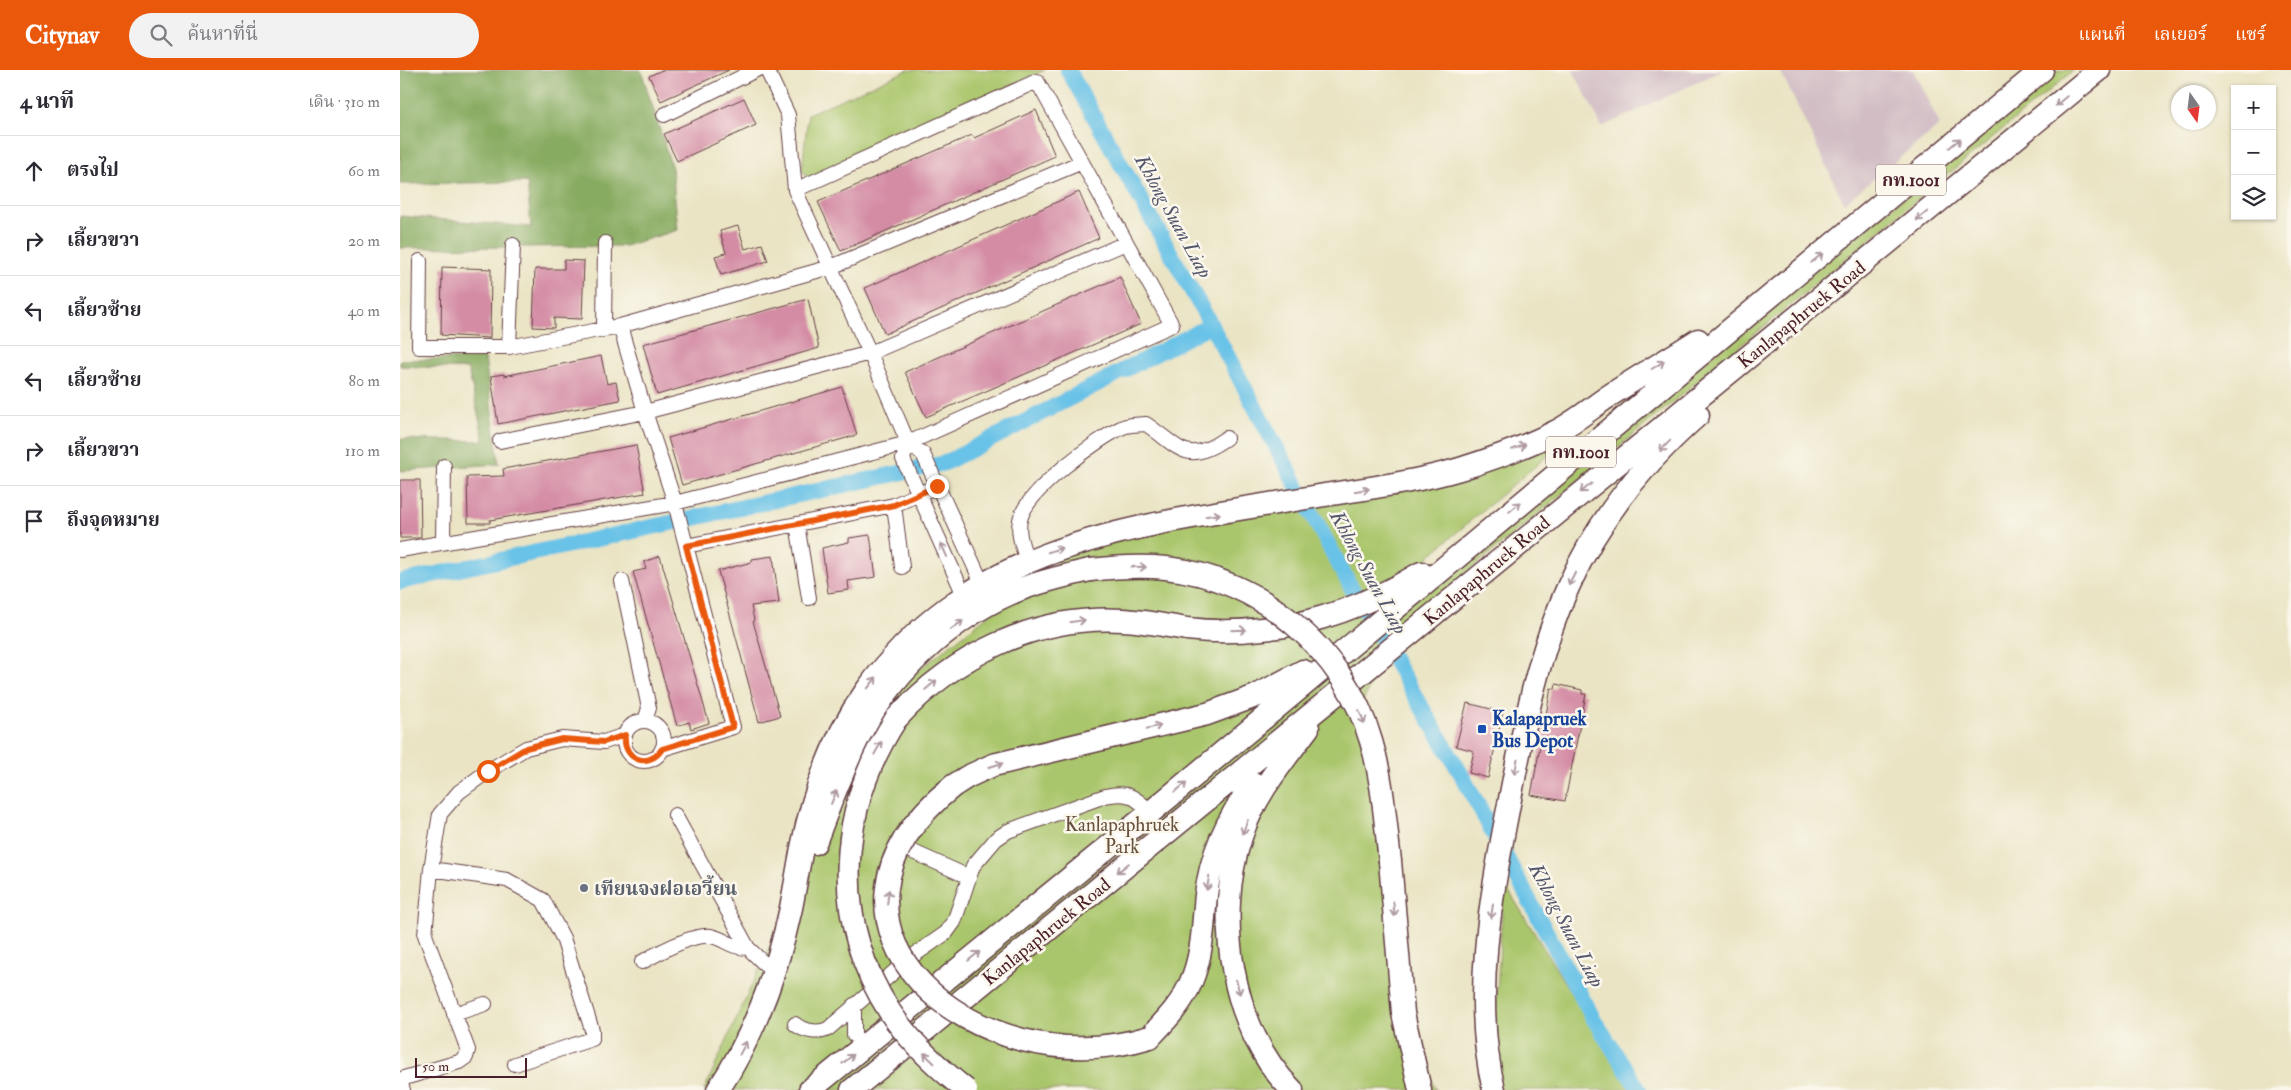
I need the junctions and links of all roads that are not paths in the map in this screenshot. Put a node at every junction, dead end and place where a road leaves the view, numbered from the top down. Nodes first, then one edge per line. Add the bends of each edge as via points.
1 (756, 70) edge
2 (767, 70) edge
3 (2042, 70) edge
4 (2099, 70) edge
5 (664, 115) dead end
6 (1082, 162) junction
7 (794, 190) junction
8 (605, 242) dead end
9 (1126, 243) junction
10 (513, 245) dead end
11 (1869, 260) junction
12 (420, 261) dead end
13 (831, 267) junction
14 (1779, 288) junction
15 (620, 326) junction
16 (604, 330) junction
17 (509, 347) junction
18 (870, 353) junction
19 (645, 412) junction
20 (1226, 438) dead end
21 (500, 441) dead end
22 (908, 443) junction
23 (444, 466) dead end
24 (935, 481) junction
25 (916, 488) junction
26 (894, 505) junction
27 (677, 509) junction
28 (797, 524) junction
29 (443, 542) junction
30 (686, 546) junction
31 (400, 550) edge
32 (1027, 561) junction
33 (902, 567) dead end
34 (622, 581) dead end
35 (973, 589) junction
36 (809, 598) dead end
37 (1378, 608) junction
38 (1356, 640) junction
39 (1330, 699) junction
40 (645, 721) junction
41 (625, 735) junction
42 (662, 749) junction
43 (1151, 812) junction
44 (675, 815) dead end
45 (911, 852) dead end
46 (432, 868) junction
47 (969, 877) junction
48 (791, 908) junction
49 (748, 948) junction
50 (642, 962) dead end
51 (774, 973) junction
52 (485, 1004) dead end
53 (854, 1006) junction
54 (454, 1014) junction
55 (795, 1024) dead end
56 (854, 1034) dead end
57 (944, 1037) dead end
58 (515, 1064) dead end
59 (1096, 1066) dead end
60 (403, 1090) edge
61 (718, 1090) edge
62 (810, 1090) edge
63 (852, 1090) edge
64 (966, 1090) edge
65 (1292, 1090) edge
66 (1420, 1090) edge
67 (1494, 1090) edge

1 - 5 street
2 - 7 street via 788,115
14 -> 3 main road, Kanlapaphruek Road / กท.1001
4 -> 11 main road, Kanlapaphruek Road / กท.1001
6 - 7 street via 1036,81
6 - 9 street
6 - 13 street
7 - 13 street
8 - 16 street
9 - 18 street
9 - 22 street via 1172,325
10 - 17 street
11 -> 39 main road, Kanlapaphruek Road / กท.1001
11 -> 67 main road via 1666,445 1628,489 1569,584 1545,647 1525,720 1498,863 1487,947 1485,1015
12 - 17 street via 419,347
13 - 15 street
13 - 18 street
32 -> 14 main road via 1097,538 1365,490 1458,469 1517,448 1572,422
37 -> 14 main road, Kanlapaphruek Road / กท.1001 via 1410,580 1492,526
15 - 16 street
15 - 19 street
16 - 17 street
18 - 19 street
18 - 22 street
19 - 21 street
19 - 27 street
20 - 32 street via 1197,454 1182,450 1146,424 1124,426 1073,458 1028,503 1020,519 1020,535
22 - 24 street via 923,454
22 - 25 street via 903,459
22 - 27 street
23 - 29 street
24 - 25 street
24 - 35 street
25 - 26 street
35 -> 25 street
26 - 28 street
26 - 33 street
27 - 29 street
27 - 30 street
28 - 30 street
28 - 36 street
29 - 31 street
30 - 42 street via 733,727
32 - 35 main road
34 - 40 street via 649,708
48 -> 35 main road via 810,814 831,752 848,719 887,664 921,630
37 - 38 main road, Kanlapaphruek Road
64 -> 37 main road, bridge via 926,1056 889,1011 867,967 853,921 849,872 855,807 872,760 896,719 926,688 956,665 988,647 1056,624 1091,619 1124,620 1187,629 1237,631 1304,623 1347,609
43 -> 38 main road, Kanlapaphruek Road
57 -> 38 main road, bridge via 925,1019 904,988 889,940 887,910 894,867 904,842 923,814 953,786 993,765 1178,722 1233,705 1280,684
39 -> 59 main road via 1253,784 1229,820 1209,877 1201,946 1191,981 1174,1011 1150,1037 1127,1053
39 -> 63 main road, Kanlapaphruek Road / กท.1001
39 -> 65 main road via 1258,797 1240,838 1230,894 1231,955 1241,998 1261,1047 1273,1068
40 - 41 street via 633,724
40 - 42 street via 652,722 661,731 664,737
41 - 42 street via 625,748 640,761 653,759
41 - 46 street via 604,742 562,739 526,748 488,771 459,792 440,814
43 - 47 street via 1130,796 1121,793 1105,796 1008,831 988,846
62 -> 43 main road, Kanlapaphruek Road
44 - 49 street
45 - 47 street
46 - 54 street via 425,935
46 - 58 street via 507,880 530,892 543,900 563,938 592,1039
47 - 53 street via 954,922 946,933 910,958
48 - 51 main road
48 -> 66 main road, bridge via 856,744 874,712 902,675 939,639 987,605 1030,586 1090,570 1142,567 1190,573 1239,590 1298,627 1335,667 1364,720 1380,778 1403,1013
49 - 50 street via 735,948 710,936 672,945
49 - 51 street
61 -> 51 main road via 759,1015
52 - 54 street
53 - 55 street via 824,1031 800,1028
53 - 56 street
54 - 60 street via 468,1050 466,1057 404,1078

